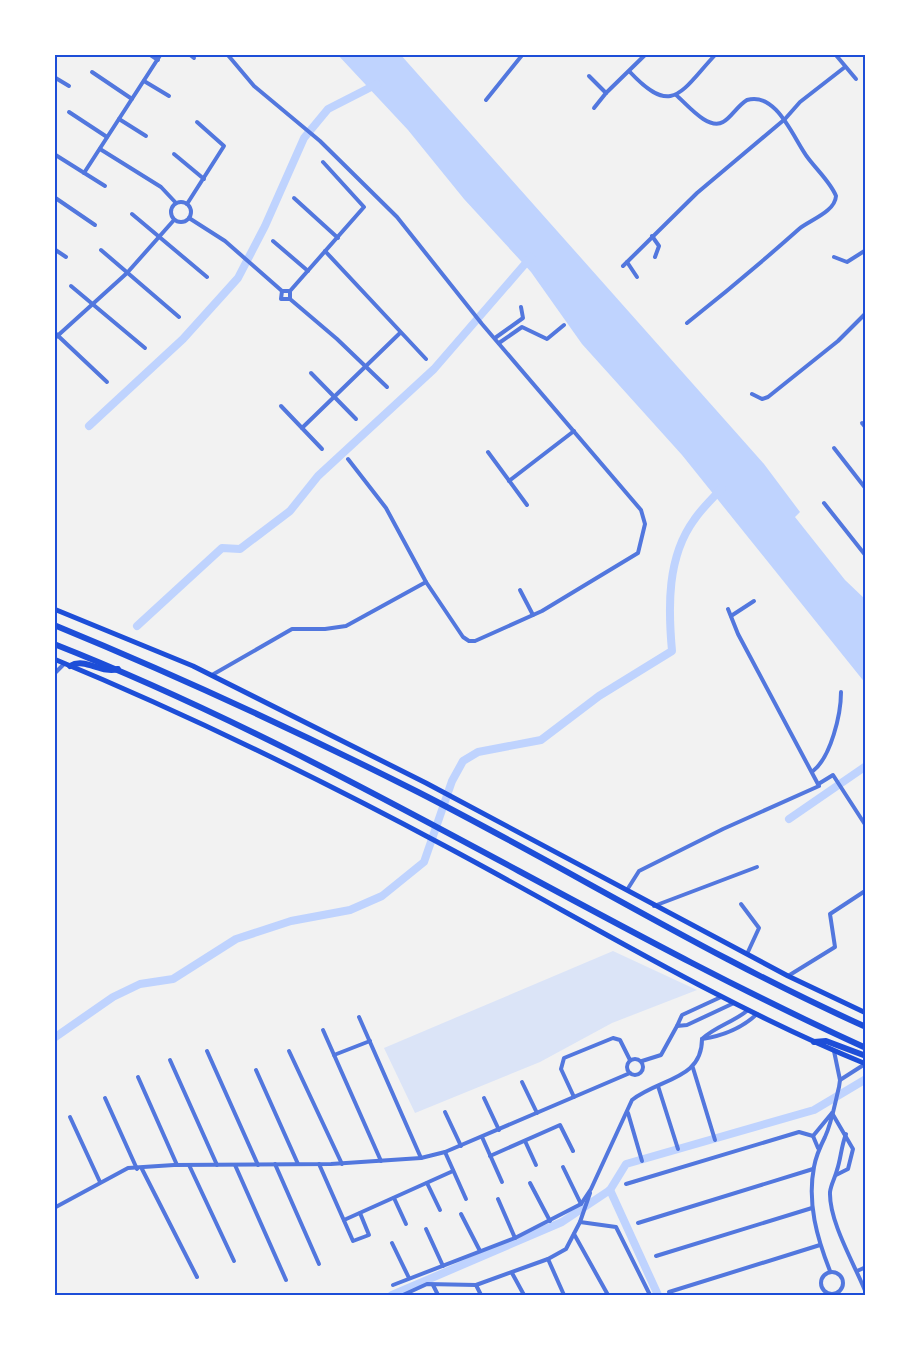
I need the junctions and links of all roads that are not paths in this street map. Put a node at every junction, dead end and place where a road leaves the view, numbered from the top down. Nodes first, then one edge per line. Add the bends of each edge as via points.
1 (149, 54) edge
2 (161, 54) edge
3 (189, 54) edge
4 (227, 54) edge
5 (523, 54) edge
6 (646, 54) edge
7 (716, 54) edge
8 (835, 54) edge
9 (194, 58) dead end
10 (158, 60) junction
11 (845, 67) junction
12 (92, 72) dead end
13 (630, 72) junction
14 (589, 76) dead end
15 (54, 77) edge
16 (856, 80) dead end
17 (144, 81) junction
18 (69, 86) dead end
19 (606, 93) junction
20 (676, 95) junction
21 (169, 96) dead end
22 (132, 99) junction
23 (486, 100) dead end
24 (594, 108) dead end
25 (69, 112) dead end
26 (785, 118) junction
27 (119, 119) junction
28 (196, 122) dead end
29 (146, 136) dead end
30 (107, 137) junction
31 (100, 149) junction
32 (54, 154) edge
33 (174, 154) dead end
34 (323, 162) dead end
35 (84, 173) junction
36 (204, 179) junction
37 (105, 186) dead end
38 (54, 197) edge
39 (294, 198) dead end
40 (176, 203) junction
41 (187, 204) junction
42 (132, 214) dead end
43 (189, 219) junction
44 (174, 220) junction
45 (95, 225) dead end
46 (652, 237) junction
47 (158, 238) junction
48 (338, 238) junction
49 (273, 241) dead end
50 (54, 250) edge
51 (101, 250) dead end
52 (866, 250) edge
53 (326, 251) junction
54 (655, 256) dead end
55 (66, 257) dead end
56 (834, 257) dead end
57 (627, 262) junction
58 (623, 266) dead end
59 (308, 271) junction
60 (127, 273) junction
61 (637, 277) dead end
62 (207, 278) dead end
63 (71, 286) dead end
64 (282, 291) junction
65 (290, 291) junction
66 (290, 299) junction
67 (93, 305) junction
68 (521, 307) dead end
69 (866, 314) edge
70 (179, 317) dead end
71 (687, 323) dead end
72 (564, 326) dead end
73 (54, 332) edge
74 (400, 333) junction
75 (59, 336) junction
76 (495, 338) junction
77 (54, 339) edge
78 (499, 343) junction
79 (145, 348) dead end
80 (426, 359) dead end
81 (367, 366) junction
82 (311, 373) dead end
83 (107, 382) dead end
84 (387, 387) dead end
85 (752, 394) dead end
86 (334, 397) junction
87 (280, 406) dead end
88 (356, 419) dead end
89 (862, 423) dead end
90 (302, 428) junction
91 (866, 428) edge
92 (574, 431) junction
93 (834, 448) dead end
94 (322, 449) dead end
95 (488, 452) dead end
96 (348, 459) dead end
97 (509, 481) junction
98 (866, 489) edge
99 (825, 503) dead end
100 (526, 505) dead end
101 (866, 556) edge
102 (426, 582) junction
103 (520, 590) dead end
104 (754, 601) dead end
105 (54, 609) edge
106 (728, 609) dead end
107 (533, 615) junction
108 (731, 616) junction
109 (54, 623) edge
110 (54, 644) edge
111 (54, 659) edge
112 (67, 665) junction
113 (118, 669) junction
114 (54, 674) edge
115 (212, 675) junction
116 (841, 692) dead end
117 (813, 771) junction
118 (820, 784) junction
119 (866, 826) edge
120 (757, 867) dead end
121 (626, 891) junction
122 (865, 891) edge
123 (741, 904) dead end
124 (654, 906) junction
125 (747, 955) junction
126 (788, 976) junction
127 (723, 996) junction
128 (735, 1002) junction
129 (748, 1009) junction
130 (866, 1013) edge
131 (757, 1014) junction
132 (359, 1017) dead end
133 (676, 1026) junction
134 (864, 1026) edge
135 (323, 1030) dead end
136 (702, 1039) junction
137 (369, 1041) junction
138 (814, 1042) junction
139 (866, 1048) edge
140 (207, 1051) dead end
141 (289, 1051) dead end
142 (834, 1051) junction
143 (334, 1055) junction
144 (170, 1060) dead end
145 (630, 1060) junction
146 (642, 1061) junction
147 (866, 1061) edge
148 (693, 1068) junction
149 (256, 1070) dead end
150 (630, 1074) junction
151 (138, 1077) dead end
152 (840, 1080) junction
153 (522, 1082) dead end
154 (658, 1086) junction
155 (574, 1097) junction
156 (105, 1098) dead end
157 (484, 1098) dead end
158 (445, 1112) dead end
159 (627, 1112) junction
160 (832, 1112) junction
161 (537, 1113) junction
162 (70, 1117) dead end
163 (499, 1130) junction
164 (846, 1134) junction
165 (813, 1136) junction
166 (482, 1137) junction
167 (715, 1140) dead end
168 (525, 1141) junction
169 (461, 1146) junction
170 (818, 1148) junction
171 (678, 1149) dead end
172 (573, 1151) dead end
173 (445, 1152) junction
174 (490, 1156) junction
175 (421, 1158) junction
176 (381, 1161) junction
177 (642, 1161) dead end
178 (275, 1164) junction
179 (298, 1164) junction
180 (319, 1164) junction
181 (342, 1164) junction
182 (177, 1165) junction
183 (189, 1165) junction
184 (217, 1165) junction
185 (235, 1165) junction
186 (258, 1165) junction
187 (536, 1165) dead end
188 (563, 1167) dead end
189 (140, 1169) junction
190 (813, 1169) junction
191 (453, 1171) junction
192 (836, 1175) junction
193 (100, 1182) junction
194 (502, 1182) dead end
195 (427, 1183) junction
196 (530, 1184) dead end
197 (626, 1184) dead end
198 (591, 1189) junction
199 (394, 1198) junction
200 (466, 1199) dead end
201 (498, 1199) dead end
202 (580, 1204) junction
203 (54, 1208) edge
204 (812, 1208) junction
205 (440, 1210) dead end
206 (360, 1213) junction
207 (461, 1214) dead end
208 (344, 1220) junction
209 (550, 1221) junction
210 (580, 1222) junction
211 (638, 1223) dead end
212 (406, 1224) dead end
213 (426, 1228) dead end
214 (574, 1234) junction
215 (515, 1238) junction
216 (392, 1243) dead end
217 (820, 1245) junction
218 (480, 1251) junction
219 (656, 1256) dead end
220 (548, 1259) junction
221 (234, 1261) dead end
222 (319, 1264) dead end
223 (443, 1266) junction
224 (866, 1267) edge
225 (857, 1270) junction
226 (830, 1271) junction
227 (512, 1273) junction
228 (198, 1277) dead end
229 (409, 1278) junction
230 (286, 1280) dead end
231 (393, 1285) dead end
232 (433, 1285) junction
233 (476, 1285) junction
234 (669, 1292) dead end
235 (822, 1293) edge
236 (866, 1293) edge
237 (403, 1295) edge
238 (438, 1295) edge
239 (481, 1295) edge
240 (524, 1295) edge
241 (564, 1295) edge
242 (608, 1295) edge
243 (650, 1295) edge

1 - 10 street
2 - 10 street
3 - 9 street
4 - 76 street via 254,86 320,141 397,217
5 - 23 street
6 - 13 street
7 - 20 street
8 - 11 street
10 - 17 street
11 - 16 street
11 - 26 street
12 - 22 street
13 - 19 street
13 - 20 street via 656,96
14 - 19 street
15 - 18 street
17 - 21 street
17 - 22 street
19 - 24 street
20 - 26 street via 710,123 722,123 740,104 756,98
22 - 27 street
25 - 30 street
26 - 46 street
26 - 71 street via 806,156 836,193 836,201
27 - 29 street
27 - 30 street
28 - 36 street via 224,146
30 - 31 street
31 - 35 street
31 - 40 street via 161,187
32 - 35 street
33 - 36 street
34 - 48 street via 364,204
35 - 37 street
36 - 41 street
38 - 45 street
39 - 48 street
40 - 41 street
40 - 44 street via 171,209
41 - 43 street via 191,211
42 - 47 street
43 - 44 street
43 - 64 street via 235,250
44 - 47 street
46 - 54 street via 659,246
46 - 57 street
47 - 60 street
47 - 62 street
48 - 53 street
49 - 59 street
50 - 55 street
51 - 60 street
52 - 56 street via 847,262
53 - 59 street
53 - 74 street
57 - 58 street
57 - 61 street
59 - 65 street
60 - 67 street
60 - 70 street
63 - 67 street
64 - 65 street
64 - 66 street via 281,299
65 - 66 street
66 - 81 street
67 - 75 street
67 - 79 street
68 - 76 street via 523,318
69 - 85 street via 768,397 762,399
72 - 78 street via 547,339 522,327
73 - 75 street
74 - 80 street
74 - 81 street
75 - 77 street
75 - 83 street
76 - 78 street
78 - 92 street
81 - 84 street
81 - 86 street
82 - 86 street
86 - 88 street
86 - 90 street
87 - 90 street
89 - 91 street
90 - 94 street
92 - 97 street
92 - 107 street via 641,510 645,524 640,549
93 - 98 street
95 - 97 street
96 - 102 street via 386,508
97 - 100 street
99 - 101 street
102 - 107 street via 468,641
102 - 115 street via 346,626 292,629
103 - 107 street
104 - 108 street
105 - 115 main road
106 - 108 street
108 - 117 street
109 - 134 main road via 202,688 434,801 648,917
110 - 113 main road
111 - 112 main road
112 - 113 main road via 79,662 111,671
112 - 114 street
112 - 127 main road via 218,732 438,842
113 - 139 main road via 286,750 766,1003
115 - 121 main road via 439,790
116 - 117 street via 838,724 822,764
117 - 118 street
118 - 119 street via 833,775
118 - 121 street via 639,871
120 - 124 street
121 - 124 main road
122 - 126 street via 831,912 835,947
123 - 125 street via 759,928
124 - 125 main road
125 - 126 main road
126 - 130 main road
127 - 128 main road
127 - 133 street via 682,1015
128 - 129 main road
128 - 133 street via 687,1025
129 - 131 main road
129 - 136 street
131 - 136 street via 719,1036
131 - 138 main road
132 - 137 street
133 - 146 street via 661,1055
135 - 143 street
136 - 148 street via 700,1059
137 - 143 street
137 - 175 street
138 - 142 main road
138 - 147 main road via 826,1041
140 - 186 street
141 - 181 street
142 - 147 main road
142 - 152 street
143 - 176 street
144 - 184 street
145 - 146 street
145 - 150 street
145 - 155 street via 620,1040 613,1038 564,1058 561,1069
146 - 150 street via 642,1072
147 - 152 street
148 - 154 street
148 - 167 street
149 - 179 street
150 - 155 street
151 - 182 street
152 - 160 street
153 - 161 street
154 - 159 street via 633,1100
154 - 171 street
155 - 161 street
156 - 189 street
157 - 163 street
158 - 169 street
159 - 177 street
159 - 198 street
160 - 164 street
160 - 165 street
160 - 170 street via 826,1136
161 - 163 street
162 - 193 street
163 - 166 street
164 - 192 street
164 - 192 street via 853,1149 851,1162 849,1168
165 - 170 street
165 - 197 street via 799,1132
166 - 169 street
166 - 174 street
168 - 172 street via 560,1125
168 - 174 street
168 - 187 street
169 - 173 street
170 - 190 street
173 - 175 street
173 - 191 street
174 - 194 street
175 - 176 street
176 - 181 street
178 - 179 street
178 - 186 street
178 - 222 street
179 - 180 street
180 - 181 street
180 - 208 street
182 - 183 street
182 - 189 street
183 - 184 street
183 - 221 street
184 - 185 street
185 - 186 street
185 - 230 street
188 - 202 street
189 - 193 street via 128,1168
189 - 228 street
190 - 204 street
190 - 211 street
191 - 195 street
191 - 200 street
192 - 225 street via 830,1193 834,1218
193 - 203 street
195 - 199 street
195 - 205 street
196 - 209 street
198 - 202 street
198 - 210 street
199 - 206 street
199 - 212 street
201 - 215 street
202 - 209 street
204 - 217 street
204 - 219 street
206 - 208 street
206 - 208 street via 369,1235 353,1241
207 - 218 street
209 - 215 street
210 - 214 street
210 - 243 street via 616,1227
213 - 223 street
214 - 220 street via 566,1249
214 - 242 street
215 - 218 street
216 - 229 street
217 - 226 street
217 - 234 street
218 - 223 street
220 - 227 street
220 - 241 street
223 - 229 street
224 - 225 street
225 - 236 street
226 - 235 street via 821,1278
226 - 235 street via 840,1275 843,1284 838,1293
227 - 233 street
227 - 240 street
229 - 231 street
232 - 233 street
232 - 237 street
232 - 238 street
233 - 239 street

